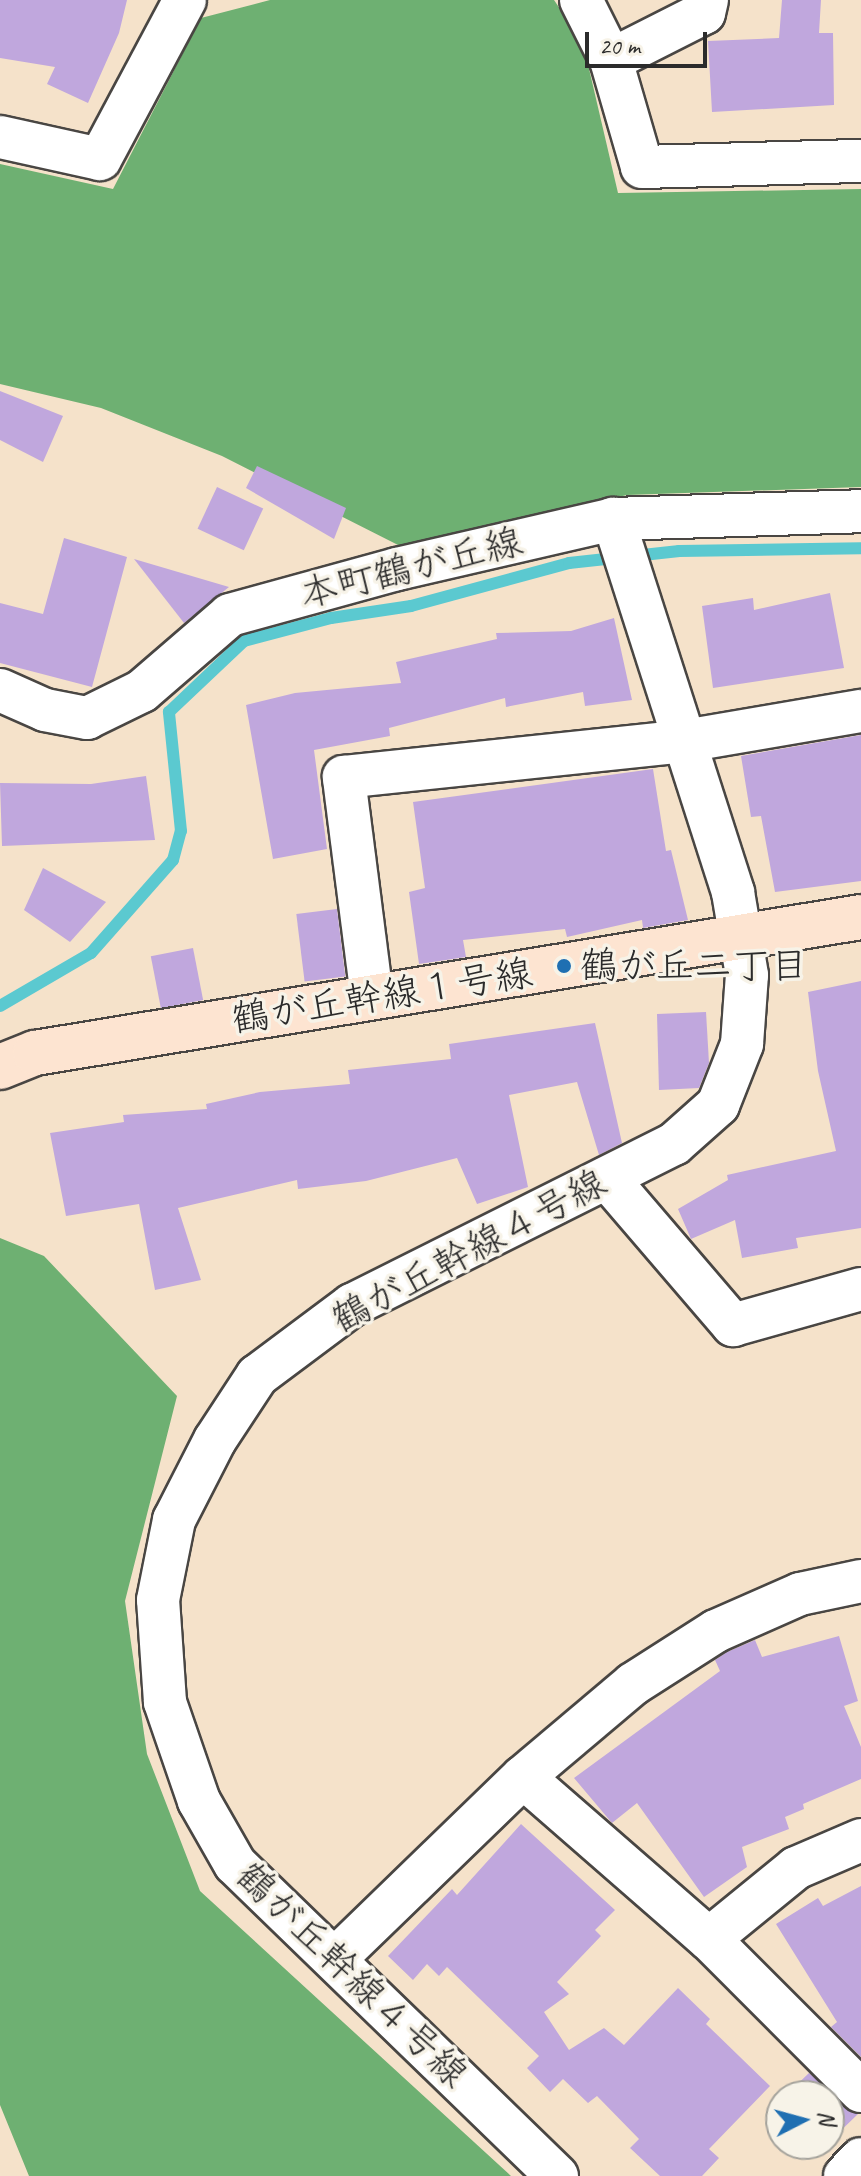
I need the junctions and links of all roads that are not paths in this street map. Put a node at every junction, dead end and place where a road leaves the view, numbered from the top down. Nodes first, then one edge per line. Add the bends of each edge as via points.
1 (185, 0) edge
2 (581, 0) edge
3 (707, 0) edge
4 (611, 60) junction
5 (0, 137) edge
6 (861, 161) edge
7 (861, 511) edge
8 (616, 529) junction
9 (0, 690) edge
10 (861, 711) edge
11 (685, 741) junction
12 (861, 917) edge
13 (740, 937) junction
14 (372, 997) junction
15 (0, 1067) edge
16 (607, 1178) junction
17 (861, 1289) edge
18 (861, 1581) edge
19 (523, 1777) junction
20 (861, 1840) edge
21 (709, 1939) junction
22 (336, 1958) junction
23 (861, 2091) edge
24 (861, 2159) edge
25 (557, 2176) edge
26 (845, 2176) edge

1 - 5 street via 100,159
2 - 4 street
3 - 4 street via 704,13
4 - 6 street via 642,167
7 - 8 street, 本町鶴が丘線
8 - 9 street, 本町鶴が丘線 via 397,569 230,615 142,691 87,718 45,710
8 - 11 street, 鶴が丘幹線４号線
10 - 11 street
11 - 13 street, 鶴が丘幹線４号線 via 733,892
11 - 14 street via 344,777
12 - 13 street, 鶴が丘幹線１号線
13 - 14 street, 鶴が丘幹線１号線
13 - 16 street, 鶴が丘幹線４号線 via 747,975 742,1044 718,1105 674,1144
14 - 15 street, 鶴が丘幹線１号線 via 35,1053
16 - 17 street via 733,1325
16 - 22 street, 鶴が丘幹線４号線 via 352,1305 257,1376 215,1440 174,1520 158,1600 165,1702 199,1801 235,1864
18 - 19 street via 800,1594 716,1631 633,1684
19 - 21 street
19 - 22 street
20 - 21 street via 796,1868
21 - 23 street
22 - 25 street, 鶴が丘幹線４号線
24 - 26 street

